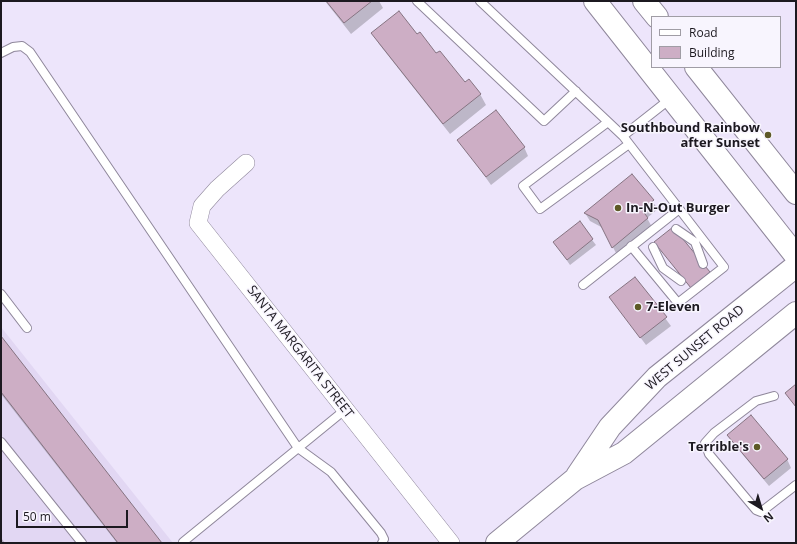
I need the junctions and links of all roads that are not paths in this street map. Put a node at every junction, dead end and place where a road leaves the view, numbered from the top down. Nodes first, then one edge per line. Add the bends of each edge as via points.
1 (417, 1) edge
2 (480, 1) edge
3 (595, 1) edge
4 (644, 1) edge
5 (656, 16) edge
6 (1, 53) edge
7 (697, 68) edge
8 (576, 91) junction
9 (672, 97) junction
10 (608, 122) junction
11 (623, 136) junction
12 (629, 144) junction
13 (246, 163) dead end
14 (796, 192) edge
15 (678, 210) junction
16 (676, 229) dead end
17 (695, 242) junction
18 (631, 246) junction
19 (653, 247) dead end
20 (796, 256) edge
21 (703, 264) dead end
22 (666, 265) junction
23 (796, 266) edge
24 (654, 275) junction
25 (681, 281) dead end
26 (583, 285) dead end
27 (1, 294) edge
28 (796, 313) edge
29 (27, 328) dead end
30 (774, 396) dead end
31 (346, 409) junction
32 (1, 442) edge
33 (298, 448) junction
34 (575, 479) junction
35 (796, 485) edge
36 (183, 542) edge
37 (82, 543) edge
38 (382, 543) edge
39 (451, 543) edge
40 (497, 543) edge

1 - 8 lane via 544,121
2 - 8 lane
3 - 9 main road
4 - 5 main road
6 - 33 lane via 22,46 30,52
7 - 14 main road
8 - 10 lane
9 - 11 lane
9 - 20 main road
10 - 11 lane
10 - 12 lane via 523,186 540,209
11 - 12 lane
12 - 15 lane
13 - 31 street, SANTA MARGARITA STREET via 216,189 202,206 198,223
15 - 17 lane
15 - 18 lane
16 - 17 lane
17 - 21 lane
17 - 24 lane via 724,267 678,304
18 - 24 lane
18 - 26 lane
19 - 22 lane
22 - 24 lane
22 - 25 lane
23 - 34 main road, WEST SUNSET ROAD via 657,377 610,427
27 - 29 lane
28 - 34 main road, WEST SUNSET ROAD via 624,453
30 - 35 lane via 756,401 705,443 709,454 756,510 761,512
31 - 33 lane
31 - 39 street, SANTA MARGARITA STREET
32 - 37 lane
33 - 36 lane
33 - 38 lane via 331,472 381,533 384,539
34 - 40 main road, WEST SUNSET ROAD

